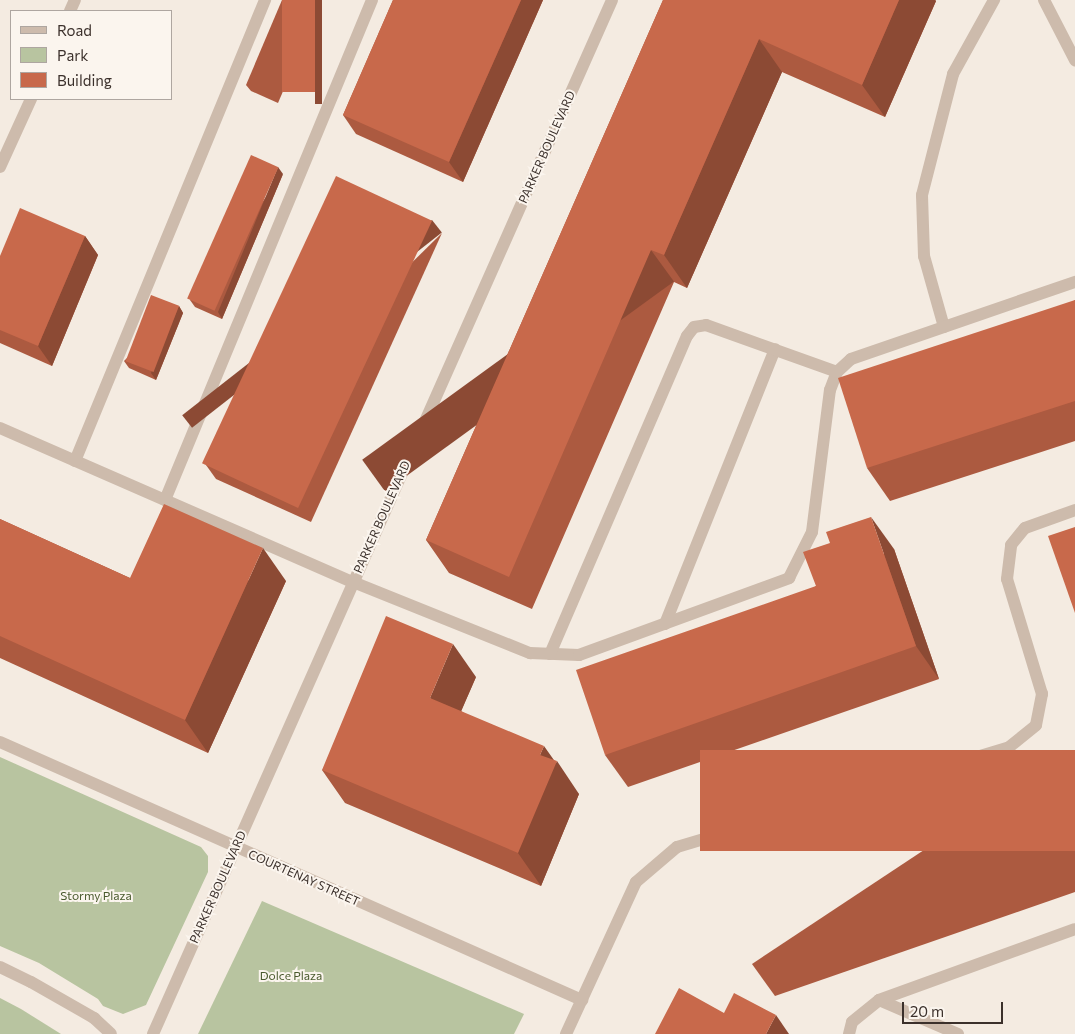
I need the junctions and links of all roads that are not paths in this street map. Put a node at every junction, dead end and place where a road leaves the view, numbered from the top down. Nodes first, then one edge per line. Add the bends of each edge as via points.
1 (265, 0) edge
2 (372, 0) edge
3 (612, 0) edge
4 (994, 0) edge
5 (1044, 0) edge
6 (1075, 60) edge
7 (31, 100) edge
8 (0, 167) edge
9 (1075, 282) edge
10 (944, 327) junction
11 (775, 349) junction
12 (837, 372) junction
13 (0, 428) edge
14 (75, 461) junction
15 (165, 500) junction
16 (1075, 510) edge
17 (353, 582) junction
18 (664, 624) junction
19 (550, 654) junction
20 (0, 742) edge
21 (235, 848) junction
22 (1075, 929) edge
23 (0, 967) edge
24 (582, 1000) junction
25 (879, 1000) junction
26 (111, 1034) edge
27 (153, 1034) edge
28 (566, 1034) edge
29 (849, 1034) edge
30 (958, 1034) edge

1 - 14 street
2 - 15 street
3 - 17 street, PARKER BOULEVARD
4 - 10 street via 953,74 922,194 924,256
5 - 6 street
7 - 8 street
9 - 10 street
10 - 12 street via 851,359
11 - 12 street
11 - 18 street
11 - 19 street via 706,325 694,327 687,336
12 - 18 street via 830,390 812,532 789,578
13 - 14 street
14 - 15 street
15 - 17 street
16 - 24 street via 1025,528 1011,545 1007,579 1042,694 1036,725 1008,748 677,847 636,882
17 - 19 street via 530,652
17 - 21 street, PARKER BOULEVARD
18 - 19 street via 579,655
20 - 21 street, COURTENAY STREET
21 - 24 street, COURTENAY STREET
21 - 27 street, PARKER BOULEVARD
22 - 25 street
23 - 26 street via 94,1018
24 - 28 street
25 - 29 street via 852,1022
25 - 30 street

